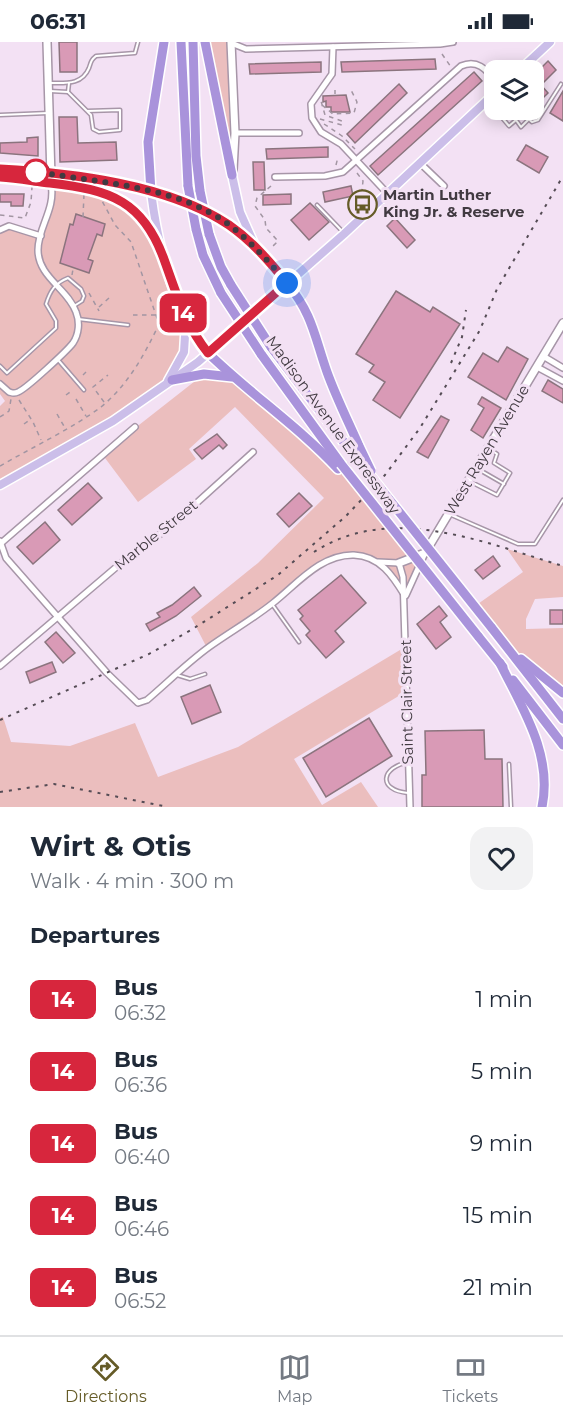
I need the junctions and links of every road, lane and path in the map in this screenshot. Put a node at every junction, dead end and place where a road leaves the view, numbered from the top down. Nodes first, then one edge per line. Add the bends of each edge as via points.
1 (47, 42) edge
2 (138, 42) edge
3 (164, 42) edge
4 (181, 42) edge
5 (193, 42) edge
6 (205, 42) edge
7 (453, 42) edge
8 (550, 42) edge
9 (231, 43) edge
10 (333, 47) junction
11 (442, 54) dead end
12 (531, 60) edge
13 (451, 67) dead end
14 (484, 71) edge
15 (69, 83) junction
16 (561, 84) dead end
17 (48, 87) junction
18 (335, 90) dead end
19 (351, 90) dead end
20 (68, 92) junction
21 (335, 94) dead end
22 (484, 103) edge
23 (87, 111) junction
24 (544, 111) edge
25 (49, 113) junction
26 (335, 114) junction
27 (0, 115) edge
28 (332, 118) junction
29 (504, 120) edge
30 (516, 120) edge
31 (516, 120) edge
32 (525, 120) edge
33 (235, 133) junction
34 (299, 133) dead end
35 (338, 157) dead end
36 (356, 162) junction
37 (420, 163) junction
38 (336, 165) dead end
39 (0, 169) edge
40 (357, 173) dead end
41 (51, 174) junction
42 (232, 175) junction
43 (0, 177) edge
44 (275, 177) dead end
45 (51, 183) junction
46 (33, 186) dead end
47 (271, 186) dead end
48 (444, 186) dead end
49 (150, 192) junction
50 (84, 193) dead end
51 (387, 193) junction
52 (101, 199) dead end
53 (369, 199) dead end
54 (317, 205) dead end
55 (0, 215) edge
56 (82, 217) dead end
57 (1, 228) edge
58 (344, 234) junction
59 (41, 236) junction
60 (273, 246) dead end
61 (256, 248) junction
62 (163, 255) junction
63 (74, 269) dead end
64 (71, 276) dead end
65 (287, 283) junction
66 (56, 285) junction
67 (87, 293) dead end
68 (109, 297) dead end
69 (74, 306) junction
70 (133, 315) dead end
71 (157, 315) junction
72 (78, 319) junction
73 (186, 320) junction
74 (563, 323) edge
75 (128, 325) dead end
76 (208, 353) junction
77 (543, 356) junction
78 (57, 359) junction
79 (0, 366) edge
80 (537, 368) junction
81 (563, 368) edge
82 (86, 372) dead end
83 (83, 375) dead end
84 (108, 375) dead end
85 (234, 378) junction
86 (563, 381) edge
87 (168, 383) junction
88 (0, 384) edge
89 (84, 390) dead end
90 (70, 392) dead end
91 (66, 395) dead end
92 (11, 399) dead end
93 (18, 399) dead end
94 (76, 399) dead end
95 (105, 403) junction
96 (32, 413) dead end
97 (57, 414) dead end
98 (28, 416) junction
99 (86, 416) junction
100 (0, 417) edge
101 (31, 419) junction
102 (37, 419) dead end
103 (33, 422) junction
104 (24, 424) dead end
105 (135, 427) dead end
106 (65, 428) junction
107 (42, 441) junction
108 (488, 449) junction
109 (253, 452) dead end
110 (0, 466) edge
111 (339, 466) junction
112 (477, 468) junction
113 (469, 481) junction
114 (377, 484) junction
115 (504, 484) junction
116 (0, 485) edge
117 (563, 500) edge
118 (449, 514) junction
119 (0, 543) edge
120 (425, 553) junction
121 (378, 562) junction
122 (399, 563) junction
123 (405, 596) junction
124 (272, 604) junction
125 (58, 616) junction
126 (282, 618) junction
127 (276, 623) dead end
128 (299, 642) dead end
129 (506, 646) junction
130 (500, 663) junction
131 (0, 666) edge
132 (205, 674) dead end
133 (177, 675) junction
134 (563, 693) edge
135 (563, 719) edge
136 (563, 745) edge
137 (408, 762) junction
138 (509, 764) dead end
139 (410, 793) junction
140 (410, 807) edge
141 (511, 807) edge
142 (542, 807) edge

1 - 17 street
2 - 15 lane via 135,54 96,56 83,77
3 - 49 highway via 149,135
4 - 111 highway, Madison Avenue Expressway, bridge via 188,186 203,255 221,293
5 - 114 highway, Madison Avenue Expressway, bridge via 200,190 221,267 271,346
6 - 42 highway
7 - 10 street
8 - 12 main road
9 - 10 street via 246,49
9 - 33 street
10 - 36 street via 332,74 315,96 310,112 321,132 341,144
11 - 13 path
14 - 36 street via 469,63 456,68
15 - 17 lane
15 - 20 lane
16 - 24 lane
17 - 20 lane
17 - 25 street
18 - 21 path
19 - 26 path via 357,110
20 - 23 lane
22 - 37 main road
23 - 23 lane via 93,129 120,130 120,110
25 - 27 lane
25 - 41 street
26 - 28 path
26 - 28 path via 321,105 325,115
28 - 28 path via 342,121 342,125 330,123
29 - 31 lane via 509,126
30 - 32 lane via 521,127
33 - 34 street
33 - 42 street
35 - 38 path
36 - 44 street via 335,175
36 - 51 street
37 - 48 street
37 - 51 main road
39 - 41 main road
40 - 53 path
41 - 45 street
41 - 49 main road
42 - 61 main road via 240,212
43 - 45 main road
45 - 59 street via 52,202
45 - 62 main road via 97,190 129,206 145,222
46 - 55 path via 25,218
47 - 60 path via 257,198 255,206 278,242
49 - 61 main road via 184,202 231,226
49 - 62 main road
50 - 56 path
51 - 58 main road
52 - 71 path via 115,225 131,242
54 - 58 lane
57 - 59 street via 9,226
58 - 65 main road
59 - 66 street via 39,259
61 - 65 main road
62 - 73 main road
63 - 64 path
65 - 76 main road
65 - 114 highway, bridge via 312,321 327,372
66 - 69 street
66 - 69 lane via 68,278 81,289 82,301
66 - 79 lane via 46,304 56,328 7,373
67 - 68 path via 98,309
69 - 72 street
70 - 71 path
71 - 95 path via 159,324 143,358
72 - 75 lane
72 - 78 street via 74,342
73 - 76 main road
73 - 87 main road via 184,352
74 - 77 street, West Rayen Avenue
76 - 85 highway
76 - 87 main road
77 - 80 street, West Rayen Avenue
77 - 81 street
78 - 88 street via 20,391 9,392
78 - 89 lane
80 - 86 street
80 - 108 street, West Rayen Avenue
82 - 83 path
84 - 95 path via 93,387
85 - 87 highway via 207,374
85 - 111 highway
87 - 116 main road via 113,421
90 - 91 path
92 - 100 path via 9,411
93 - 98 path
94 - 99 path
95 - 99 path
96 - 98 path
97 - 106 path
98 - 101 path
99 - 106 path
101 - 103 path
101 - 104 path
102 - 103 path
103 - 107 path
105 - 119 street
106 - 107 path
107 - 110 path
108 - 112 street, West Rayen Avenue
108 - 115 lane via 497,454 494,463 510,473
109 - 125 street, Marble Street via 170,527
111 - 130 highway, Madison Avenue Expressway, bridge
112 - 113 street, West Rayen Avenue
112 - 115 lane
113 - 115 lane via 496,495
113 - 118 street, West Rayen Avenue
114 - 129 highway, Madison Avenue Expressway, bridge
117 - 118 lane via 535,544 530,545 518,544
118 - 120 street, West Rayen Avenue
119 - 125 street via 6,558
120 - 122 street
120 - 123 street, Saint Clair Street
121 - 122 street
121 - 123 street
121 - 124 street via 354,555 330,560
122 - 123 street, Saint Clair Street
123 - 137 street, Saint Clair Street
124 - 126 lane
124 - 133 street via 207,648
125 - 131 street, Marble Street
125 - 133 street via 134,700 141,703
126 - 127 lane
126 - 128 lane
129 - 134 highway
129 - 135 highway, Madison Avenue Expressway
130 - 136 highway, Madison Avenue Expressway
130 - 142 highway via 541,752 545,775
132 - 133 lane via 190,679
137 - 139 street, Saint Clair Street
137 - 139 lane via 396,764 386,777 396,792
138 - 141 lane
139 - 140 street, Saint Clair Street

